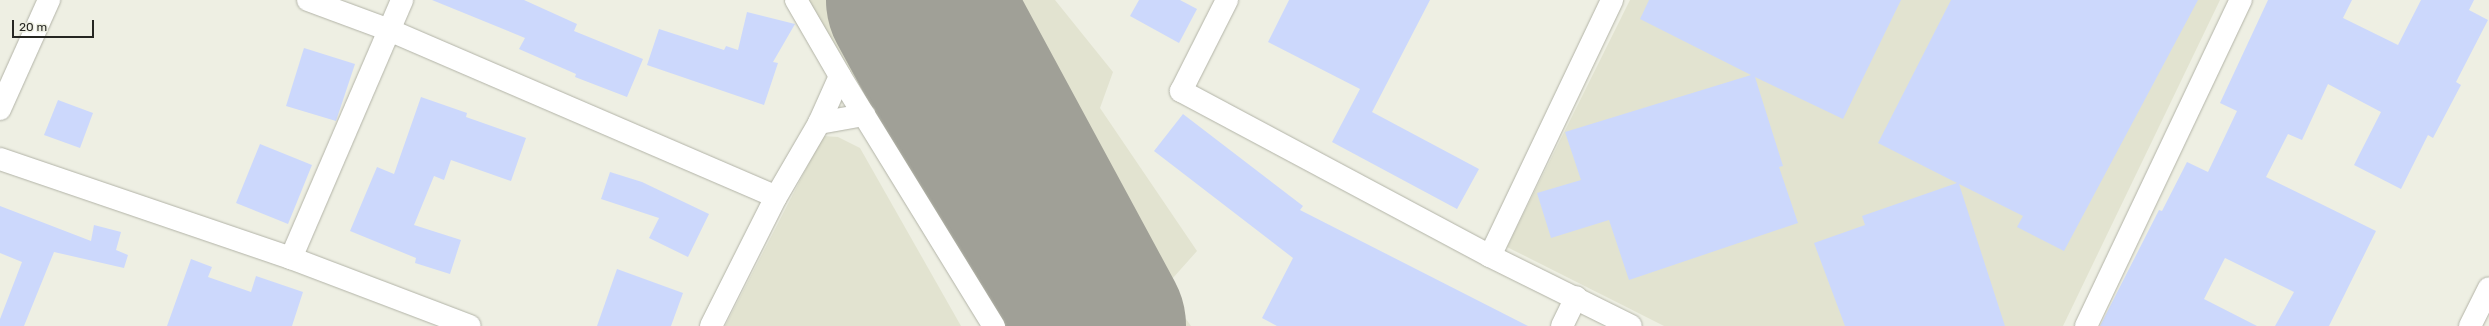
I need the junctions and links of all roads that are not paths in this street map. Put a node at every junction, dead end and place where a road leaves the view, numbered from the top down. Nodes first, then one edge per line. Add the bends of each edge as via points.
1 (49, 0) edge
2 (308, 0) edge
3 (402, 0) edge
4 (796, 0) edge
5 (1227, 0) edge
6 (1612, 0) edge
7 (2241, 0) edge
8 (389, 30) junction
9 (840, 76) junction
10 (0, 109) edge
11 (864, 115) junction
12 (819, 123) junction
13 (0, 159) edge
14 (776, 197) junction
15 (1490, 256) junction
16 (291, 258) junction
17 (2489, 288) edge
18 (1576, 297) junction
19 (470, 326) edge
20 (711, 326) edge
21 (994, 326) edge
22 (1562, 326) edge
23 (1631, 326) edge
24 (2086, 326) edge
25 (2470, 326) edge

1 - 10 main road
2 - 8 main road
3 - 8 main road
4 - 9 main road
5 - 15 main road via 1181,91
6 - 15 main road
7 - 24 main road
8 - 14 main road
8 - 16 main road
9 - 11 main road
9 - 12 main road
11 - 12 main road
11 - 21 main road
12 - 14 main road
13 - 16 main road
14 - 20 main road
15 - 18 main road
16 - 19 main road
17 - 25 main road
18 - 22 main road
18 - 23 main road

